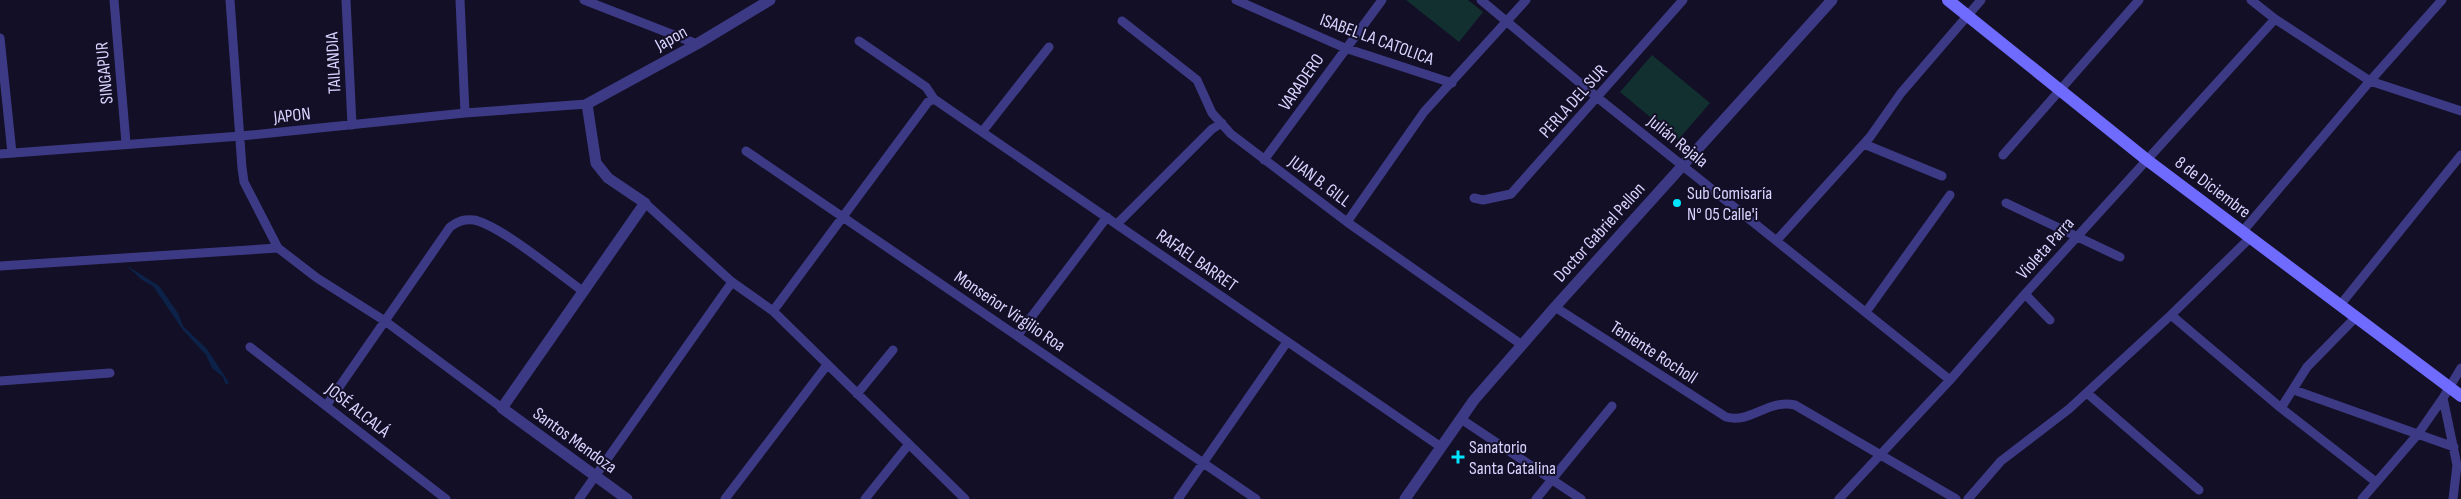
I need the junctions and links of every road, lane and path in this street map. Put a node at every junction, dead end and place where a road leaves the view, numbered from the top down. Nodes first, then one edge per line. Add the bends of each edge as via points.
1 (114, 0) edge
2 (230, 0) edge
3 (346, 0) edge
4 (460, 0) edge
5 (584, 0) edge
6 (770, 0) edge
7 (1236, 0) edge
8 (1382, 0) edge
9 (1481, 0) edge
10 (1526, 0) edge
11 (1683, 0) edge
12 (1832, 0) edge
13 (1948, 0) edge
14 (1982, 0) edge
15 (2139, 0) edge
16 (2251, 0) edge
17 (2442, 0) edge
18 (1967, 15) junction
19 (2275, 19) junction
20 (1122, 21) dead end
21 (1506, 21) junction
22 (0, 38) edge
23 (859, 41) dead end
24 (697, 44) junction
25 (1049, 47) dead end
26 (1345, 48) junction
27 (2370, 80) junction
28 (1452, 82) junction
29 (2059, 89) junction
30 (1598, 98) junction
31 (934, 100) junction
32 (587, 104) junction
33 (2461, 111) edge
34 (465, 113) junction
35 (1222, 123) junction
36 (352, 125) junction
37 (982, 132) junction
38 (241, 136) junction
39 (126, 143) junction
40 (1864, 144) junction
41 (746, 151) dead end
42 (12, 153) junction
43 (0, 154) edge
44 (2003, 155) dead end
45 (2461, 155) edge
46 (1264, 160) junction
47 (2147, 160) junction
48 (1682, 166) junction
49 (1942, 176) dead end
50 (1950, 194) dead end
51 (1474, 198) dead end
52 (645, 203) junction
53 (2006, 203) dead end
54 (845, 217) junction
55 (1107, 217) junction
56 (1347, 222) junction
57 (1117, 224) junction
58 (2247, 234) junction
59 (2078, 236) junction
60 (1777, 240) junction
61 (278, 248) junction
62 (2120, 256) dead end
63 (0, 266) edge
64 (732, 282) junction
65 (584, 292) junction
66 (2025, 294) junction
67 (2341, 304) junction
68 (1555, 307) junction
69 (773, 311) junction
70 (1866, 312) junction
71 (2171, 315) junction
72 (2356, 317) junction
73 (2050, 320) dead end
74 (385, 322) junction
75 (1017, 336) junction
76 (1286, 342) junction
77 (1522, 345) junction
78 (250, 347) dead end
79 (893, 350) dead end
80 (827, 365) junction
81 (2461, 368) edge
82 (110, 373) dead end
83 (0, 380) edge
84 (1950, 380) junction
85 (2294, 390) junction
86 (2088, 392) junction
87 (2445, 393) junction
88 (858, 394) junction
89 (2461, 396) edge
90 (326, 406) junction
91 (1612, 406) dead end
92 (502, 408) junction
93 (2281, 408) junction
94 (1461, 419) junction
95 (2418, 434) junction
96 (908, 444) junction
97 (1441, 447) junction
98 (2454, 447) junction
99 (1879, 454) junction
100 (1203, 462) junction
101 (596, 477) junction
102 (1552, 479) junction
103 (2376, 482) junction
104 (2199, 490) dead end
105 (446, 499) edge
106 (579, 499) edge
107 (627, 499) edge
108 (725, 499) edge
109 (865, 499) edge
110 (965, 499) edge
111 (1178, 499) edge
112 (1256, 499) edge
113 (1405, 499) edge
114 (1536, 499) edge
115 (1582, 499) edge
116 (1839, 499) edge
117 (1956, 499) edge
118 (1968, 499) edge
119 (2362, 499) edge
120 (2453, 499) edge

1 - 39 street, SINGAPUR
2 - 38 street
3 - 36 street, TAILANDIA
4 - 34 street
5 - 24 street
6 - 24 street, Japon
7 - 26 street, ISABEL LA CATOLICA
8 - 26 street, VARADERO
9 - 21 street, Julián Rejala
10 - 21 street
11 - 30 street, PERLA DEL SUR
12 - 48 street, Doctor Gabriel Pellon
13 - 18 main road, 8 de Diciembre
14 - 18 street
15 - 29 street
16 - 19 street
17 - 27 street
18 - 29 main road, 8 de Diciembre
18 - 40 street via 1901,93
19 - 27 street
19 - 47 street, Violeta Parra
20 - 35 street, JUAN B. GILL via 1197,80 1212,112
21 - 28 street
21 - 30 street, Julián Rejala
22 - 42 street
23 - 31 street, RAFAEL BARRET via 926,87
24 - 32 street, Japon
25 - 37 street
26 - 28 street, ISABEL LA CATOLICA
26 - 46 street, VARADERO
27 - 33 street
27 - 58 street
28 - 56 street via 1412,128
29 - 44 street
29 - 47 main road, 8 de Diciembre
30 - 48 street, Julián Rejala
30 - 51 street, PERLA DEL SUR via 1511,194 1483,200
31 - 37 street, RAFAEL BARRET
31 - 54 street via 928,102
32 - 34 street, JAPON
32 - 52 street via 596,163 608,178
34 - 36 street, JAPON
35 - 46 street, JUAN B. GILL
35 - 57 street via 1212,129
36 - 38 street, JAPON
37 - 55 street, RAFAEL BARRET
38 - 39 street, JAPON
38 - 61 street via 244,182
39 - 42 street, JAPON
40 - 49 street
40 - 60 street
41 - 54 street, Monseñor Virgilio Roa
42 - 43 street, JAPON
45 - 67 street
46 - 56 street, JUAN B. GILL
47 - 58 main road, 8 de Diciembre
47 - 59 street, Violeta Parra
48 - 60 street, Julián Rejala
48 - 68 street, Doctor Gabriel Pellon
50 - 70 street
52 - 64 street
52 - 65 street
53 - 59 street
54 - 69 street
54 - 75 street, Monseñor Virgilio Roa
55 - 57 street, RAFAEL BARRET
55 - 75 street
56 - 77 street, JUAN B. GILL
57 - 76 street, RAFAEL BARRET
58 - 67 main road, 8 de Diciembre
58 - 71 street
59 - 62 street
59 - 66 street, Violeta Parra
60 - 70 street, Julián Rejala
61 - 63 street
61 - 74 street
64 - 69 street
64 - 101 street
65 - 74 street via 495,228 475,220 459,220 450,227
65 - 92 street
66 - 73 street
66 - 84 street, Violeta Parra
67 - 72 main road, 8 de Diciembre
68 - 77 street, Doctor Gabriel Pellon
68 - 99 street, Teniente Rocholl via 1726,417 1738,420 1771,406 1795,405
69 - 80 street
70 - 84 street, Julián Rejala
71 - 86 street
71 - 93 street
72 - 85 street via 2307,367
72 - 87 main road, 8 de Diciembre
74 - 90 street
74 - 92 street
75 - 100 street, Monseñor Virgilio Roa
76 - 97 street, RAFAEL BARRET
76 - 100 street
77 - 94 street, Doctor Gabriel Pellon
78 - 90 street, JOSÉ ALCALÁ
79 - 88 street
80 - 88 street
80 - 108 street
81 - 87 street
82 - 83 street
84 - 99 street, Violeta Parra
85 - 93 street
85 - 95 street
86 - 104 street
86 - 118 street via 2002,462
87 - 89 main road, 8 de Diciembre
87 - 95 street
87 - 98 street
88 - 96 street
90 - 105 street, JOSÉ ALCALÁ
91 - 102 street
92 - 101 street, Santos Mendoza
93 - 103 street
94 - 97 street, Doctor Gabriel Pellon
94 - 102 street
95 - 98 street
95 - 103 street
96 - 109 street
96 - 110 street
97 - 113 street, Doctor Gabriel Pellon
98 - 120 street via 2457,465
99 - 116 street, Violeta Parra
99 - 117 street
100 - 111 street
100 - 112 street, Monseñor Virgilio Roa
101 - 106 street
101 - 107 street, Santos Mendoza
102 - 114 street
102 - 115 street
103 - 119 street

